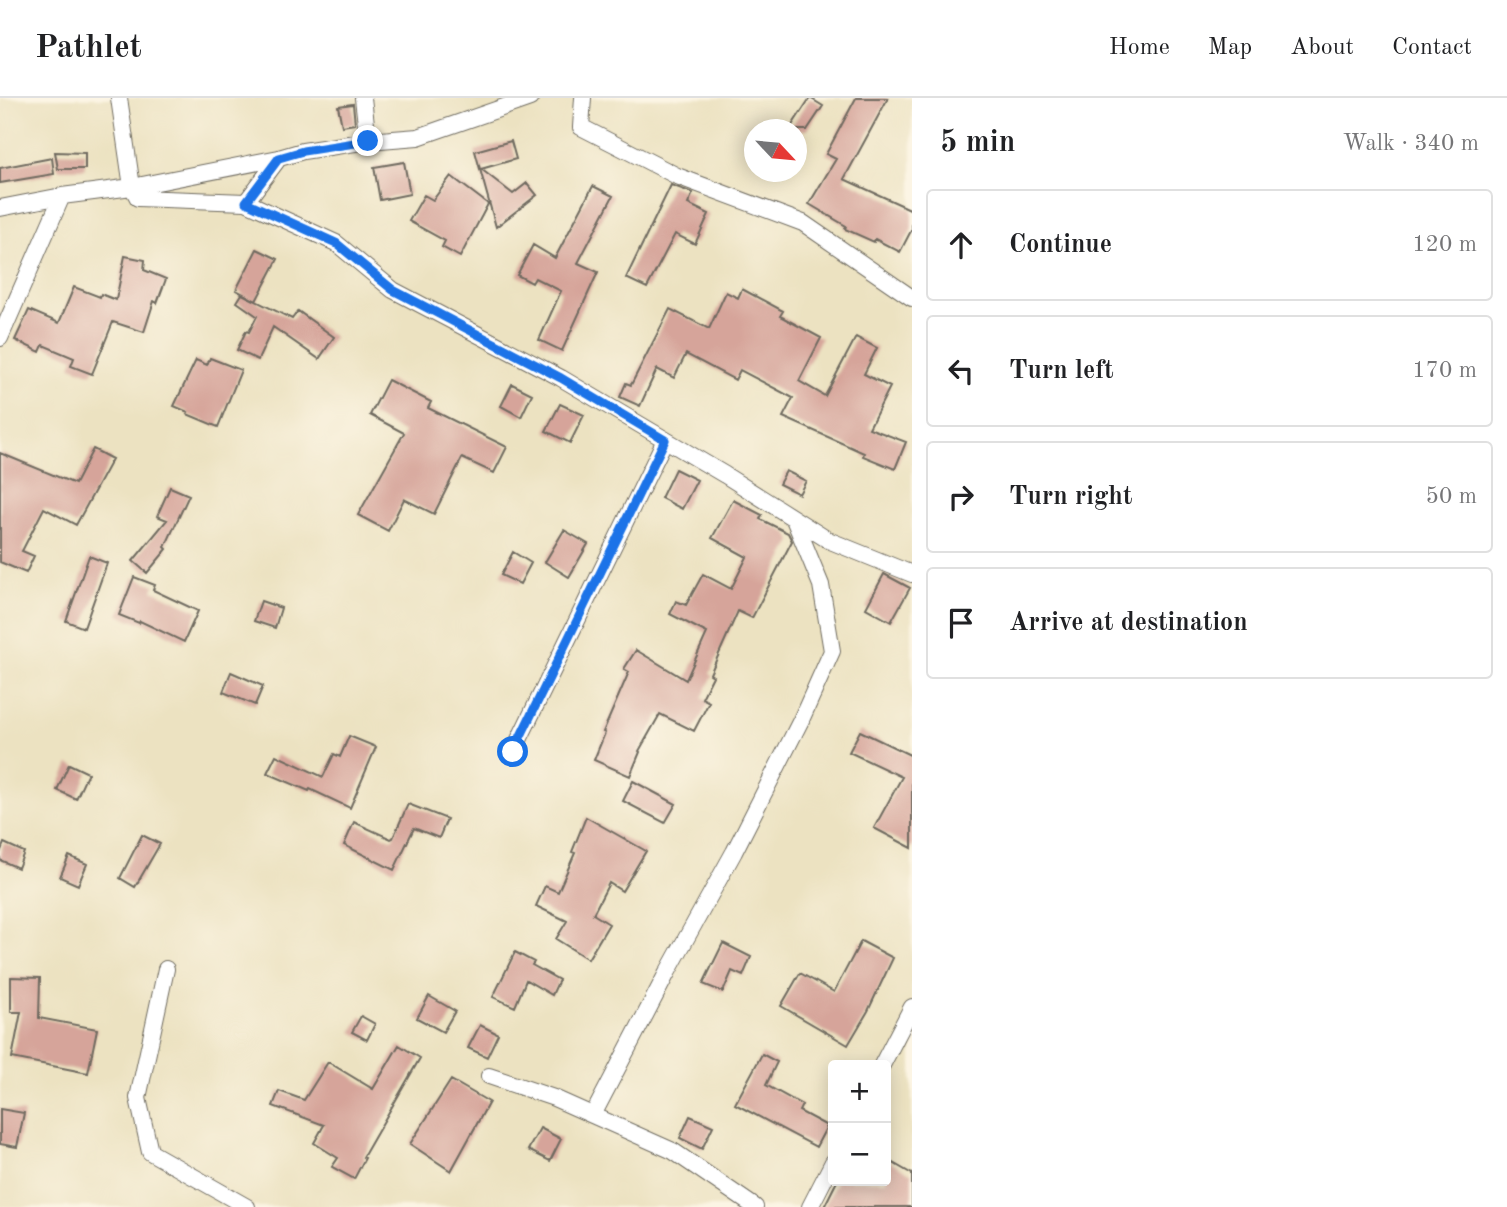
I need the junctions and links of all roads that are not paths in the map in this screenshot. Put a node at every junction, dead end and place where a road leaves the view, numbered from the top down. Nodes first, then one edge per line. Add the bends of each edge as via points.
1 (119, 98) edge
2 (363, 98) edge
3 (530, 98) edge
4 (583, 98) edge
5 (368, 141) junction
6 (279, 158) junction
7 (132, 187) junction
8 (62, 196) junction
9 (246, 202) junction
10 (0, 208) edge
11 (912, 298) edge
12 (0, 338) edge
13 (665, 440) junction
14 (794, 519) junction
15 (912, 574) edge
16 (513, 752) dead end
17 (166, 969) dead end
18 (912, 1007) edge
19 (885, 1060) edge
20 (489, 1076) dead end
21 (593, 1115) junction
22 (828, 1171) edge
23 (247, 1207) edge
24 (755, 1207) edge
25 (810, 1207) edge

1 - 7 street
2 - 5 street
3 - 5 street via 418,137
4 - 11 street via 581,127 677,176 803,223
5 - 6 street
6 - 7 street
6 - 9 street
7 - 8 street
7 - 9 street via 138,198
8 - 10 street
8 - 12 street
9 - 13 street via 336,243 393,290 561,378
13 - 14 street
13 - 16 street
14 - 15 street via 828,540
14 - 21 street via 821,585 832,651 802,720
17 - 23 street via 138,1098 149,1152
18 - 19 street
20 - 21 street
21 - 24 street via 673,1151
22 - 25 street

